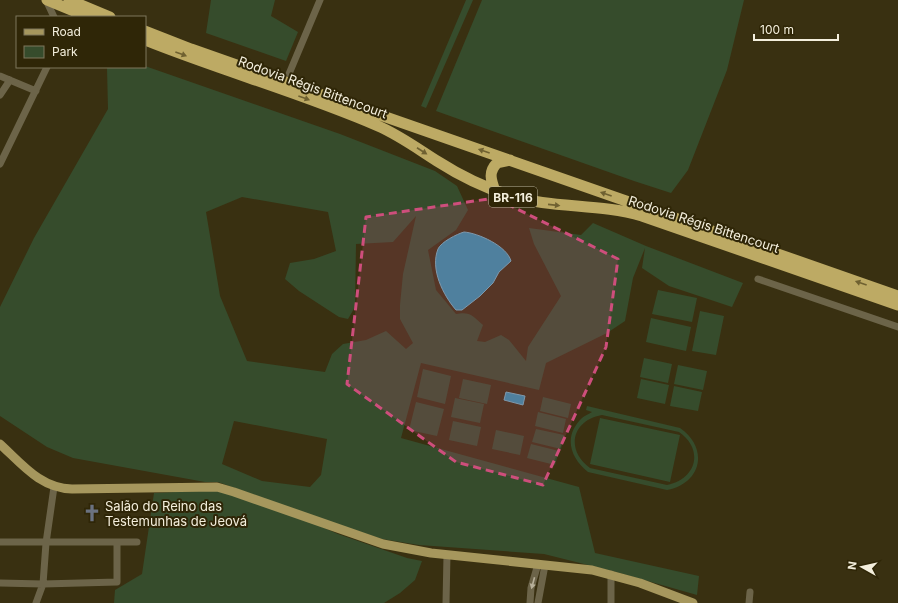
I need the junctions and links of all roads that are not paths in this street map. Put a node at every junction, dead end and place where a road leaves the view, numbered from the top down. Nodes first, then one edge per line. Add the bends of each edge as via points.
1 (47, 0) edge
2 (69, 0) edge
3 (320, 0) edge
4 (54, 16) edge
5 (86, 16) edge
6 (108, 16) edge
7 (146, 31) edge
8 (146, 40) edge
9 (47, 68) edge
10 (0, 76) edge
11 (10, 80) junction
12 (286, 82) junction
13 (36, 91) junction
14 (0, 95) edge
15 (1, 160) edge
16 (510, 160) junction
17 (495, 191) junction
18 (758, 279) dead end
19 (898, 296) edge
20 (898, 305) edge
21 (898, 327) edge
22 (0, 444) edge
23 (54, 487) junction
24 (0, 542) edge
25 (117, 542) junction
26 (137, 542) dead end
27 (46, 543) junction
28 (447, 555) junction
29 (541, 565) junction
30 (611, 574) junction
31 (0, 582) edge
32 (43, 584) junction
33 (750, 592) dead end
34 (36, 603) edge
35 (446, 603) edge
36 (530, 603) edge
37 (538, 603) edge
38 (611, 603) edge
39 (693, 603) edge
40 (749, 603) edge

1 - 4 street
1 - 5 highway
2 - 6 highway
3 - 12 street
7 - 12 highway, Rodovia Régis Bittencourt / BR-116
8 -> 17 highway, Rodovia Régis Bittencourt / BR-116 via 378,126 450,169
9 - 13 street
10 - 11 street
11 - 13 street
11 - 14 street
16 -> 12 highway, Rodovia Régis Bittencourt / BR-116
13 - 15 street
16 - 17 highway via 497,163 491,172
19 -> 16 highway, Rodovia Régis Bittencourt / BR-116
17 -> 20 highway, Rodovia Régis Bittencourt / BR-116 via 542,203 611,209 636,214
18 - 21 street
22 - 23 main road via 38,478
23 - 27 street
23 - 28 main road via 217,487 384,544
24 - 27 street
25 - 26 street
25 - 27 street
25 - 32 street via 117,582
27 - 32 street
28 - 29 main road
28 - 35 street
29 - 30 main road
29 -> 36 street via 531,588
29 - 37 street
30 - 38 street
30 - 39 main road
31 - 32 street
32 - 34 street
33 - 40 street

